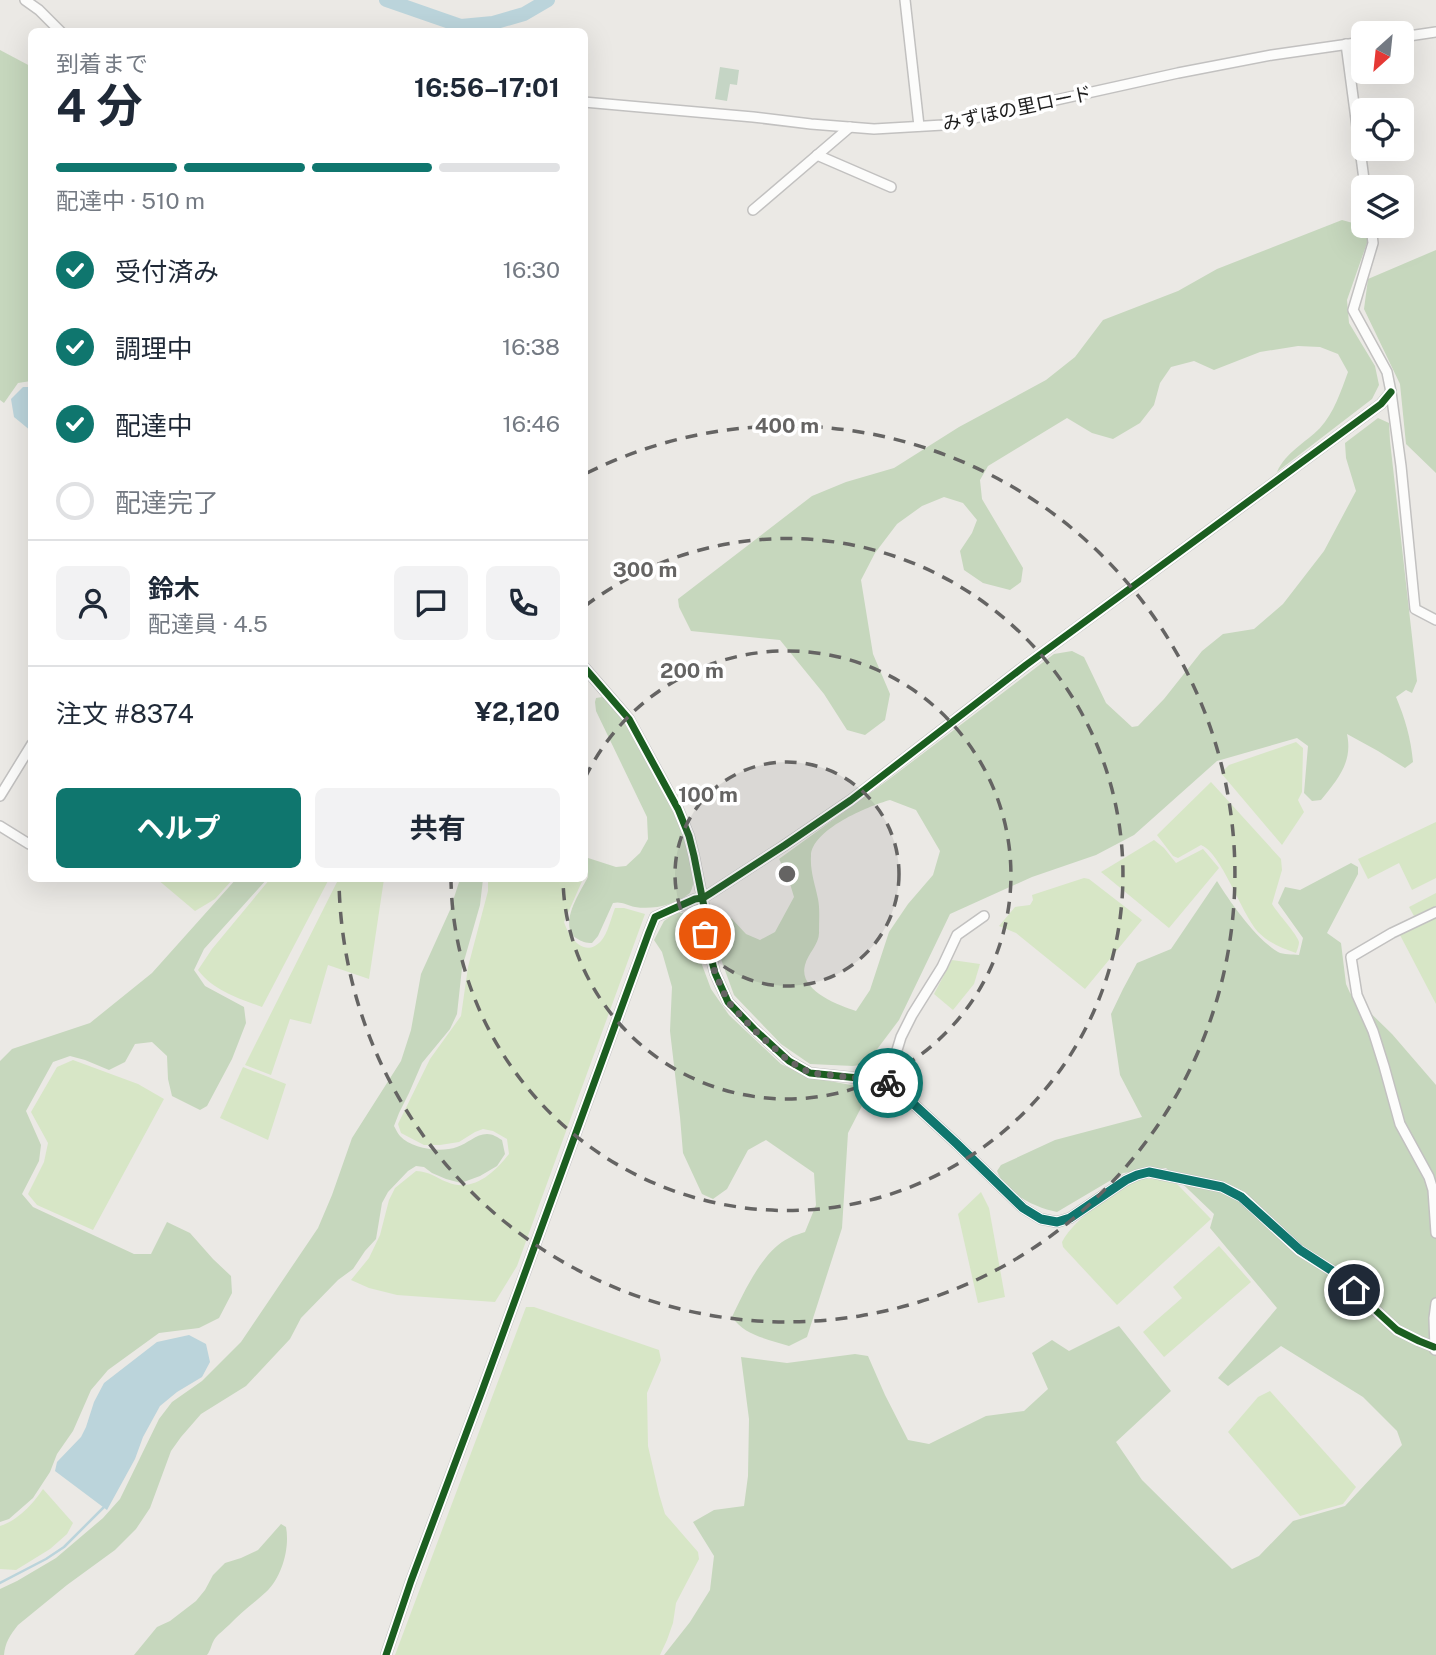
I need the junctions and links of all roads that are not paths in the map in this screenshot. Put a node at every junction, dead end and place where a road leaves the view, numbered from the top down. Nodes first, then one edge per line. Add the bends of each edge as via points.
1 (26, 0) edge
2 (905, 0) edge
3 (57, 28) edge
4 (1436, 32) edge
5 (1414, 35) edge
6 (1351, 43) edge
7 (1346, 44) junction
8 (588, 102) edge
9 (919, 126) junction
10 (850, 127) junction
11 (817, 155) junction
12 (1363, 175) edge
13 (891, 187) dead end
14 (753, 210) dead end
15 (1372, 238) edge
16 (1391, 392) junction
17 (1436, 620) edge
18 (588, 672) edge
19 (28, 750) edge
20 (0, 796) edge
21 (0, 826) edge
22 (28, 843) edge
23 (703, 898) junction
24 (1436, 912) edge
25 (984, 916) dead end
26 (887, 1083) junction
27 (1436, 1233) edge
28 (1436, 1303) edge
29 (1435, 1349) edge
30 (386, 1655) edge

1 - 3 street
2 - 9 street
4 - 5 street
6 - 7 street, みずほの里ロード
7 - 9 street, みずほの里ロード via 1115,86 943,125
7 - 12 street
8 - 10 street, みずほの里ロード
9 - 10 street, みずほの里ロード
10 - 11 street
11 - 13 street
11 - 14 street
15 - 16 street via 1353,310 1387,372
16 - 17 street via 1415,609
16 - 23 street via 1381,404 851,800
18 - 23 street via 629,719 678,808
19 - 20 street
21 - 22 street
23 - 26 street via 705,934 715,973 728,1002 754,1030 810,1073
23 - 30 street via 656,917 649,932
24 - 27 street via 1351,957 1357,995 1381,1054 1400,1124 1429,1177
25 - 26 street via 957,935 901,1037
26 - 29 street via 1023,1208 1041,1219 1057,1222 1070,1218 1126,1180 1149,1172 1222,1187 1241,1197 1300,1250 1334,1272 1397,1330
28 - 29 street

